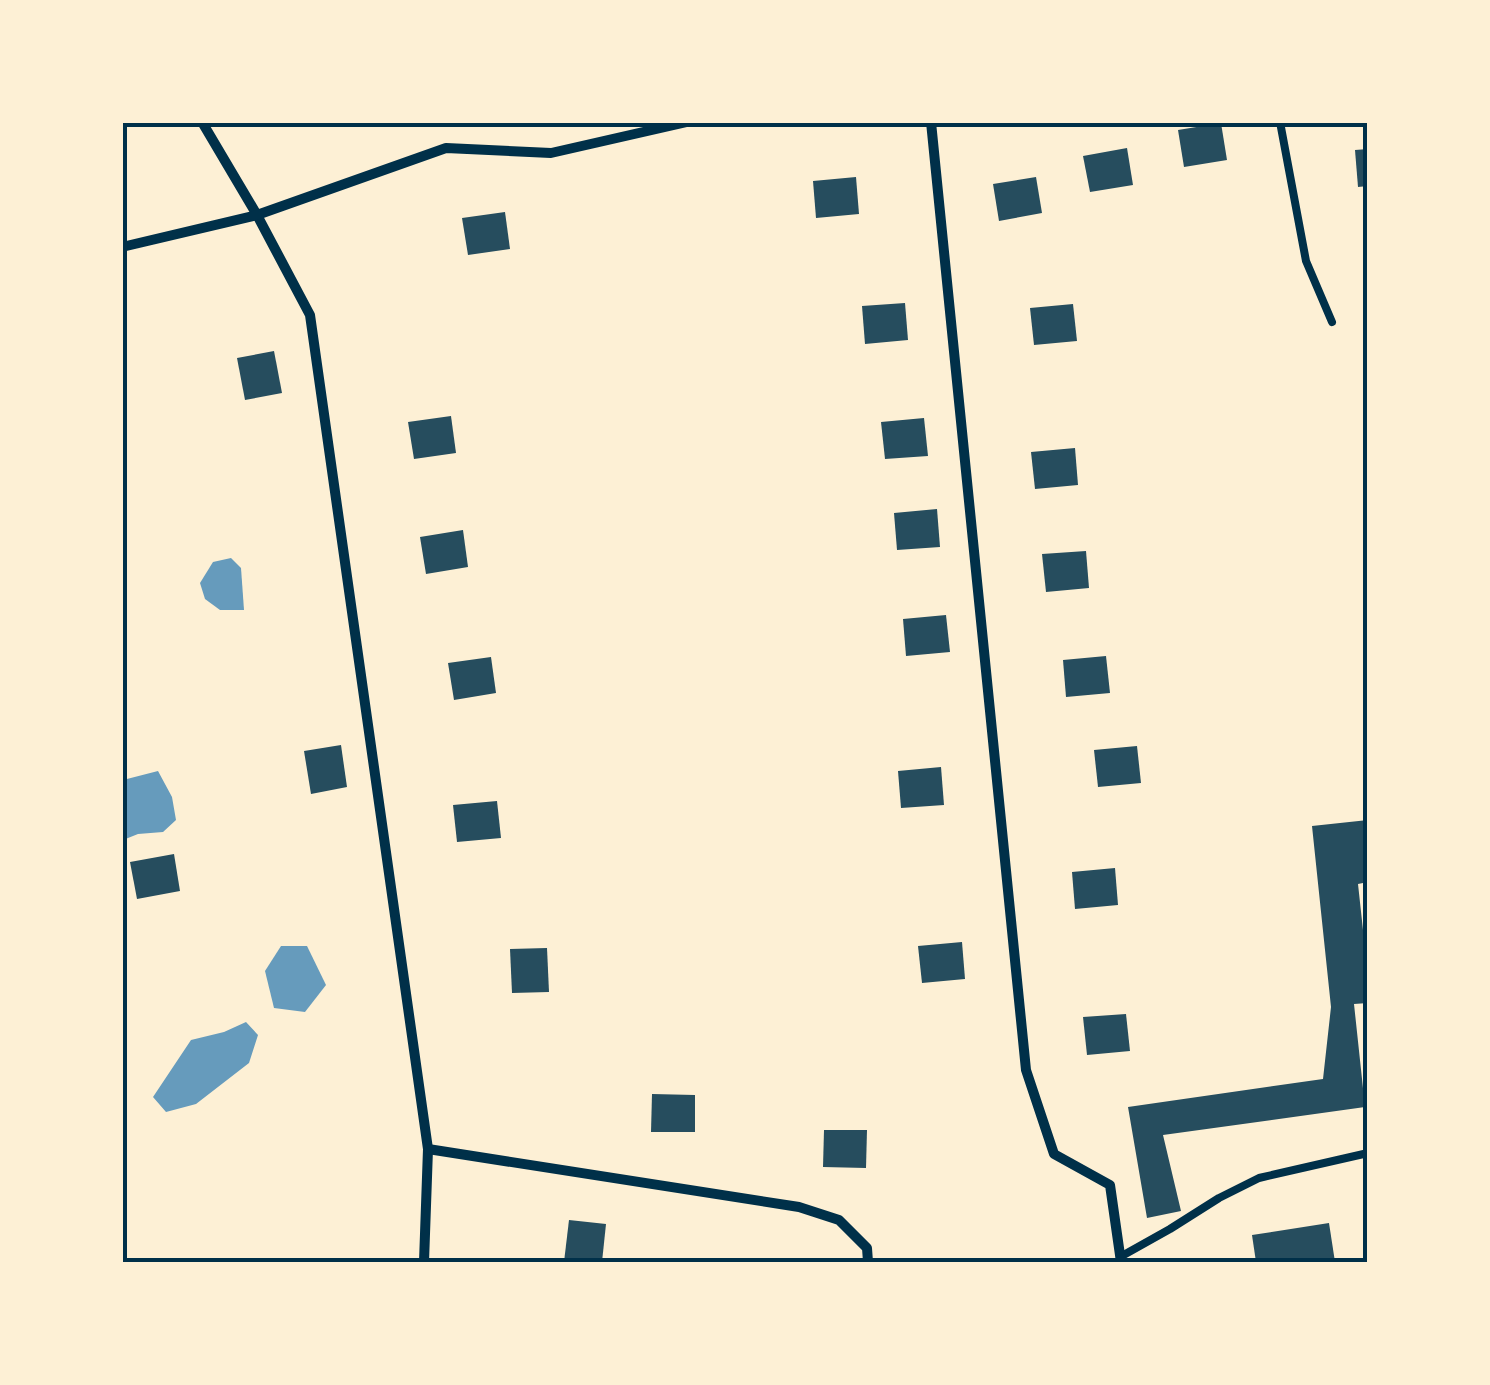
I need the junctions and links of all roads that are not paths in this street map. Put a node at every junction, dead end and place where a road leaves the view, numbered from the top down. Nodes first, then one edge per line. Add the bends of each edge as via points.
1 (202, 122) edge
2 (687, 122) edge
3 (931, 122) edge
4 (1280, 122) edge
5 (673, 124) edge
6 (256, 215) junction
7 (122, 248) edge
8 (1332, 322) dead end
9 (428, 1149) junction
10 (1368, 1153) edge
11 (1120, 1260) edge
12 (424, 1262) edge
13 (868, 1262) edge

1 - 6 street
2 - 5 street
3 - 11 street via 1026,1070 1054,1154 1110,1185
4 - 8 lane via 1306,261
5 - 6 street via 551,153 446,148
6 - 7 street
6 - 9 street via 310,315
9 - 12 street
9 - 13 street via 799,1207 839,1220 868,1248
10 - 11 lane via 1260,1178

